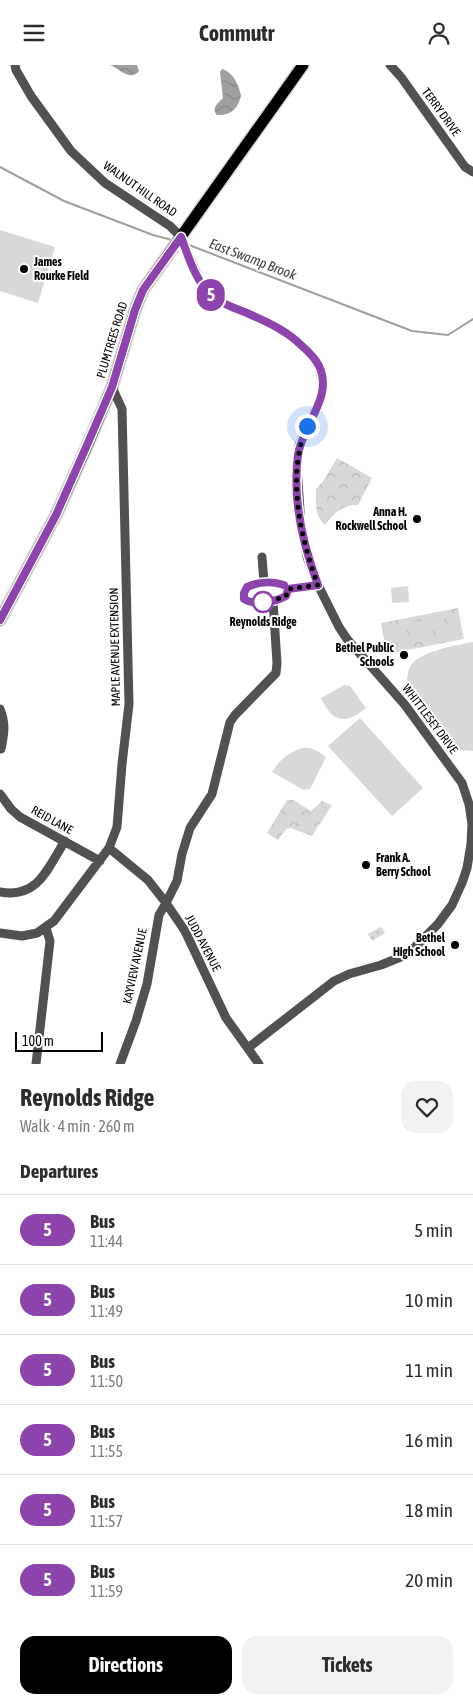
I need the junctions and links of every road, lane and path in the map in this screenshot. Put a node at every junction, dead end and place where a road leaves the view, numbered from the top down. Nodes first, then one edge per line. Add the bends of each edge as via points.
1 (15, 65) edge
2 (303, 65) edge
3 (390, 65) edge
4 (473, 172) edge
5 (181, 238) junction
6 (112, 387) junction
7 (262, 557) dead end
8 (264, 583) junction
9 (318, 585) junction
10 (288, 589) junction
11 (273, 601) junction
12 (0, 620) edge
13 (0, 709) edge
14 (1, 749) edge
15 (0, 793) edge
16 (66, 841) junction
17 (109, 848) junction
18 (100, 861) junction
19 (0, 892) edge
20 (166, 903) junction
21 (46, 928) junction
22 (0, 933) edge
23 (248, 1048) junction
24 (36, 1064) edge
25 (120, 1064) edge
26 (259, 1064) edge

1 - 5 street, WALNUT HILL ROAD via 31,96 78,157 105,183 170,226
2 - 5 main road, PLUMTREES ROAD
3 - 4 street, TERRY DRIVE via 465,167
5 - 6 main road, PLUMTREES ROAD via 138,302
5 - 9 street, WHITTLESEY DRIVE via 198,277 210,294 279,328 308,351 319,367 322,395 299,445 297,468 303,541
6 - 12 main road, PLUMTREES ROAD via 56,515
6 - 17 street, MAPLE AVENUE EXTENSION via 122,409 130,704 117,827
7 - 8 street
8 - 10 street via 275,582
8 - 11 street via 247,587 244,599 250,603
9 - 10 street
9 - 23 street, WHITTLESEY DRIVE via 347,639 405,705 462,783 472,824 471,844 467,868 452,905 408,954 334,981
10 - 11 street via 286,596
11 - 20 street via 276,673 230,722 212,794 185,838 176,881
13 - 14 street via 5,730
15 - 16 street, REID LANE via 20,817
16 - 18 street, REID LANE
16 - 19 street via 36,885 14,895
17 - 18 street, MAPLE AVENUE EXTENSION
17 - 20 street, JUDD AVENUE via 148,880
18 - 21 street, MAPLE AVENUE EXTENSION
20 - 23 street, JUDD AVENUE via 185,931 226,1018
20 - 25 street, KAYVIEW AVENUE via 159,915 147,985
21 - 22 street, MAPLE AVENUE EXTENSION via 22,936
21 - 24 street via 50,941
23 - 26 street, JUDD AVENUE

